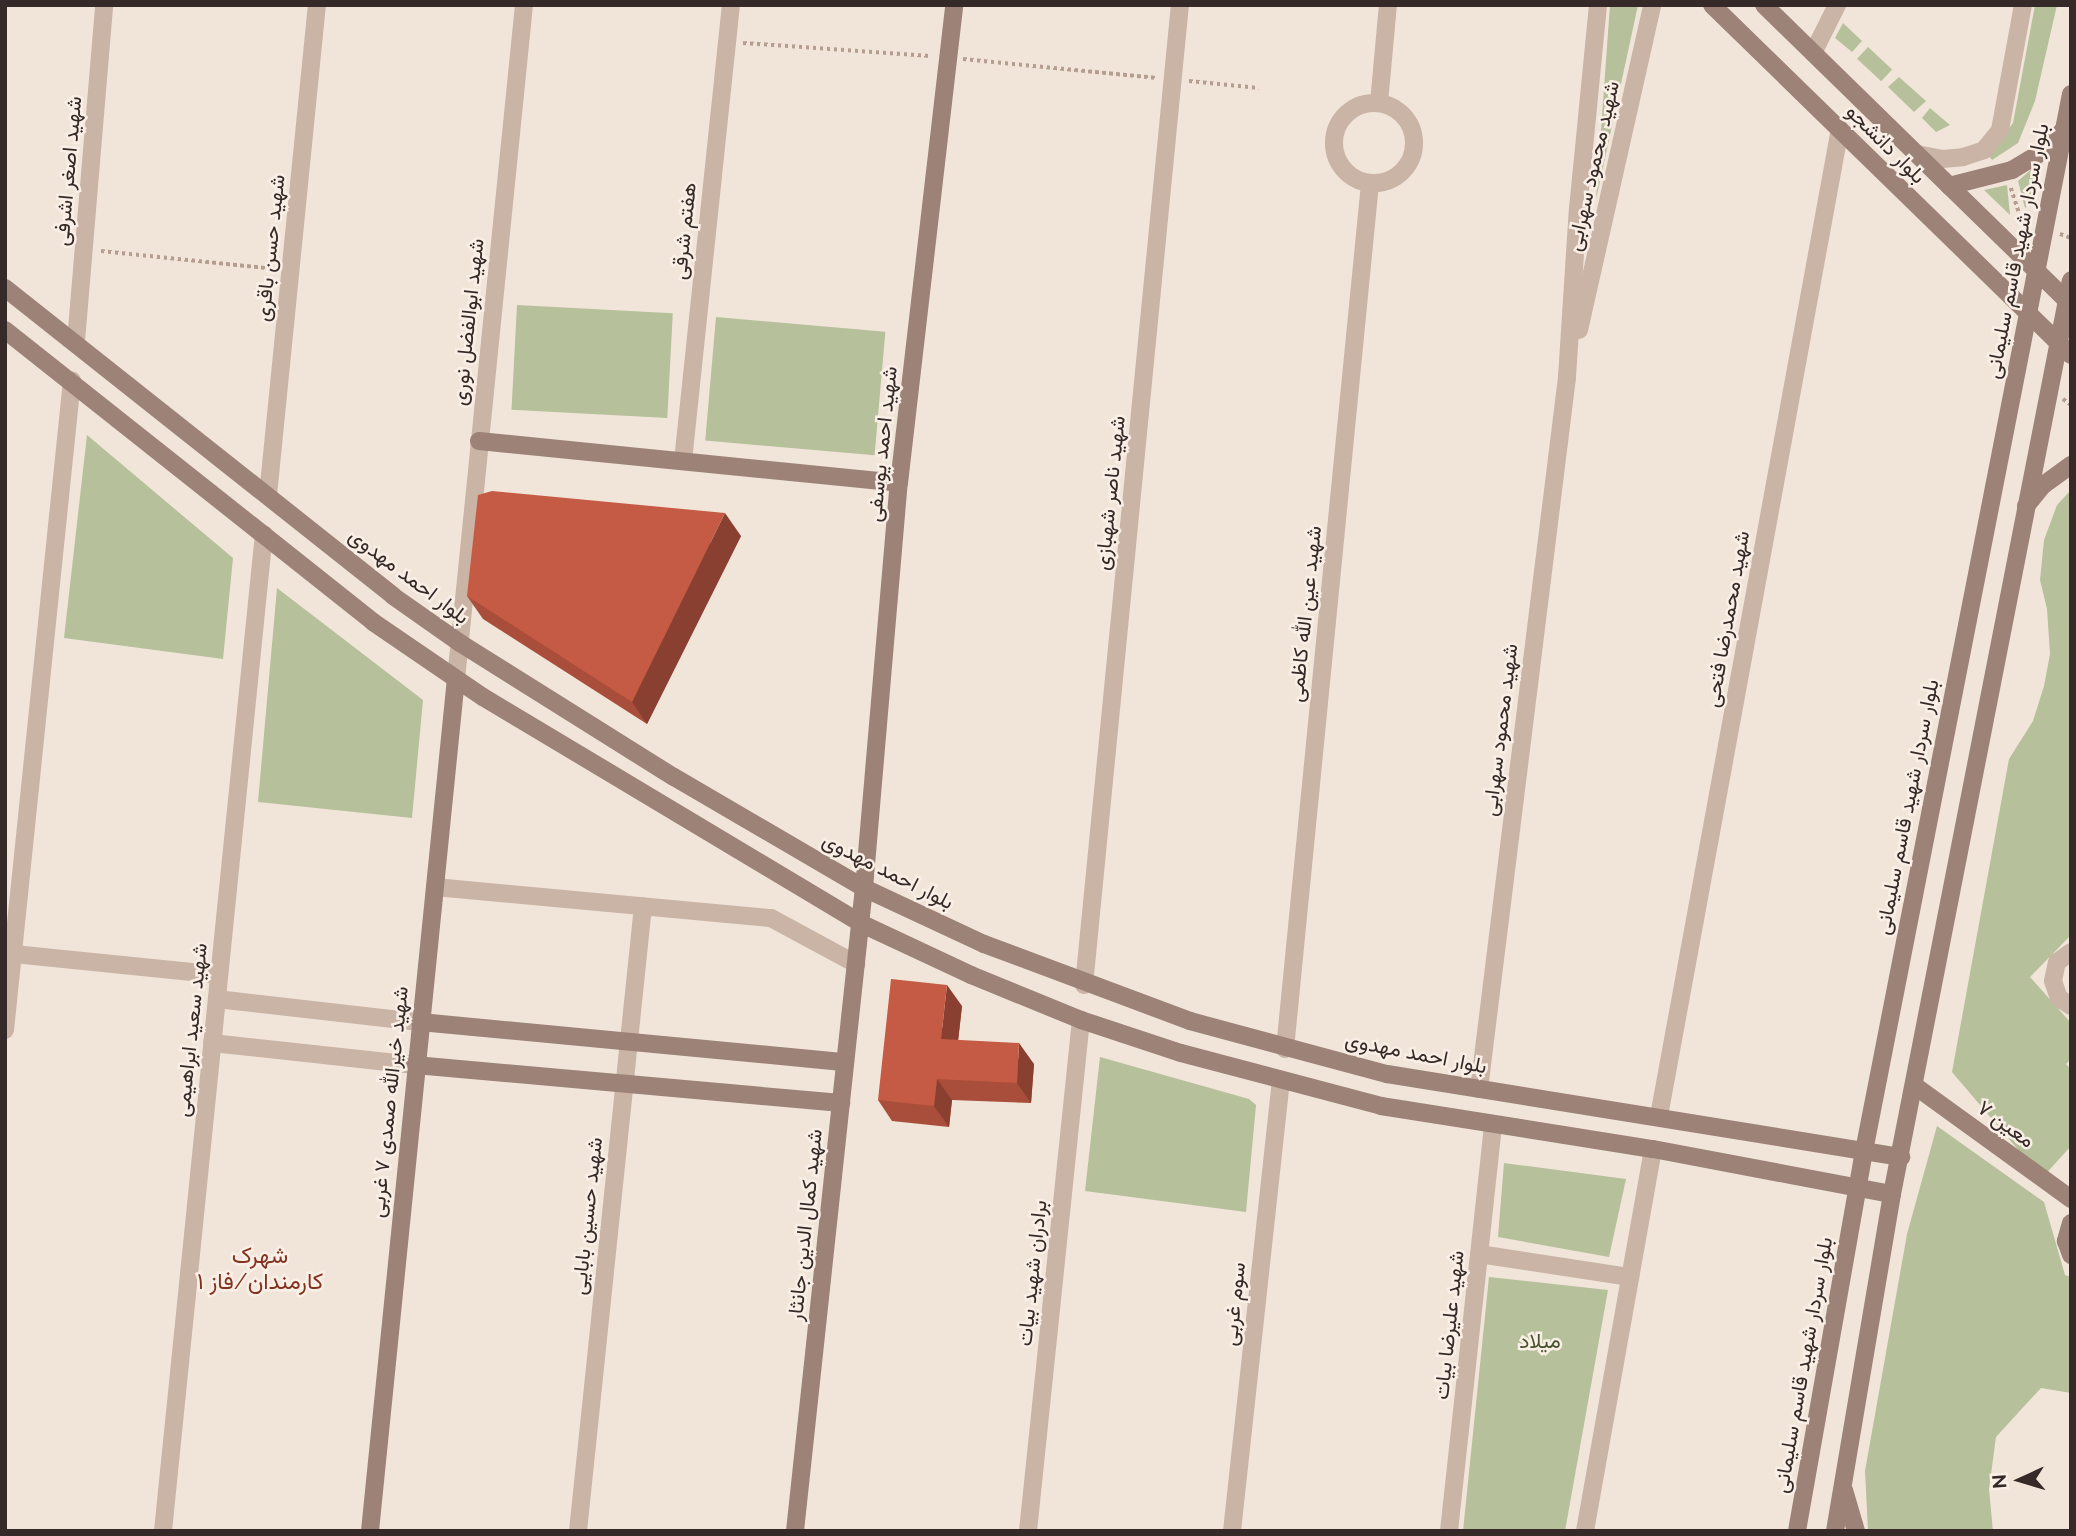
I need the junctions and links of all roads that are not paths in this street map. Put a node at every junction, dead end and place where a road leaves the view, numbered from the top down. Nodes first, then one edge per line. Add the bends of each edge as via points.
1 (104, 5) edge
2 (317, 5) edge
3 (524, 5) edge
4 (731, 5) edge
5 (954, 5) edge
6 (1181, 5) edge
7 (1388, 5) edge
8 (1598, 5) edge
9 (1652, 5) edge
10 (1712, 5) edge
11 (1764, 5) edge
12 (1837, 5) edge
13 (2023, 5) edge
14 (1813, 53) junction
15 (2071, 94) edge
16 (1378, 103) junction
17 (1840, 129) junction
18 (2064, 130) junction
19 (1917, 154) junction
20 (1370, 184) junction
21 (1949, 186) junction
22 (1578, 209) junction
23 (1606, 215) junction
24 (2037, 271) junction
25 (2071, 280) edge
26 (5, 288) edge
27 (2069, 303) edge
28 (2028, 314) junction
29 (5, 330) edge
30 (76, 341) junction
31 (2064, 349) edge
32 (1567, 377) junction
33 (72, 380) junction
34 (479, 441) junction
35 (683, 461) junction
36 (2071, 465) edge
37 (899, 483) junction
38 (268, 495) junction
39 (2024, 509) junction
40 (264, 534) junction
41 (460, 643) junction
42 (456, 679) junction
43 (435, 887) junction
44 (864, 888) junction
45 (643, 906) junction
46 (860, 923) junction
47 (2071, 952) edge
48 (14, 954) junction
49 (856, 964) junction
50 (219, 975) junction
51 (1084, 985) junction
52 (217, 999) junction
53 (2071, 1006) edge
54 (1081, 1020) junction
55 (420, 1022) junction
56 (5, 1030) edge
57 (628, 1041) junction
58 (212, 1043) junction
59 (1285, 1049) junction
60 (845, 1062) junction
61 (415, 1065) junction
62 (1281, 1082) junction
63 (624, 1084) junction
64 (1915, 1086) junction
65 (1479, 1089) junction
66 (841, 1103) junction
67 (1659, 1116) junction
68 (1493, 1125) junction
69 (1653, 1149) junction
70 (1864, 1151) junction
71 (1900, 1157) junction
72 (1857, 1187) junction
73 (1892, 1194) junction
74 (2071, 1199) edge
75 (2071, 1223) edge
76 (1479, 1254) junction
77 (2071, 1255) edge
78 (1630, 1278) junction
79 (1842, 1484) junction
80 (163, 1531) edge
81 (370, 1531) edge
82 (578, 1531) edge
83 (795, 1531) edge
84 (1028, 1531) edge
85 (1232, 1531) edge
86 (1449, 1531) edge
87 (1585, 1531) edge
88 (1797, 1531) edge
89 (1835, 1531) edge
90 (1856, 1531) edge

1 - 30 street, شهید اصغر اشرفی
2 - 38 street, شهید حسن باقری
3 - 34 street, شهید ابوالفضل نوری
4 - 35 street, هفتم شرقی
5 - 37 main road, شهید احمد یوسفی
6 - 51 street, شهید ناصر شهبازی
7 - 16 street
8 - 22 street, شهید محمود سهرابی
9 - 23 street, شهید محمود سهرابی
10 - 17 main road, بلوار دانشجو
11 - 14 main road, بلوار دانشجو
12 - 14 street
13 - 19 street via 2000,130 1984,150 1963,157
14 - 19 main road, بلوار دانشجو
15 - 18 main road, بلوار سردار شهید قاسم سلیمانی
16 - 20 street via 1349,112 1334,139 1343,169
16 - 20 street via 1406,118 1415,148 1400,175
17 - 28 main road, بلوار دانشجو
17 - 67 street, شهید محمدرضا فتحی
18 - 21 main road via 2040,153 2012,170
18 - 24 main road, بلوار سردار شهید قاسم سلیمانی
19 - 21 main road, بلوار دانشجو
20 - 59 street, شهید عین الله کاظمی
21 - 24 main road, بلوار دانشجو
22 - 23 street via 1590,221
22 - 32 street, شهید محمود سهرابی
23 - 32 street, شهید محمود سهرابی
24 - 27 main road, بلوار دانشجو
24 - 28 main road, بلوار سردار شهید قاسم سلیمانی
25 - 27 main road
26 - 30 main road, بلوار احمد مهدوی
27 - 31 main road
28 - 31 main road, بلوار دانشجو
28 - 70 main road, بلوار سردار شهید قاسم سلیمانی
29 - 33 main road
30 - 38 main road, بلوار احمد مهدوی
31 - 39 main road
32 - 65 street, شهید محمود سهرابی
33 - 40 main road
33 - 48 street
34 - 35 main road
34 - 41 street, شهید ابوالفضل نوری
35 - 37 main road
36 - 39 main road via 2042,486
37 - 44 main road, شهید احمد یوسفی
38 - 41 main road, بلوار احمد مهدوی via 393,596
39 - 64 main road
40 - 42 main road via 373,622
40 - 50 street, شهید سعید ابراهیمی
41 - 42 street, شهید ابوالفضل نوری
41 - 44 main road, بلوار احمد مهدوی via 674,777
42 - 43 main road, شهید خیرالله صمدی ۷ غربی
42 - 46 main road via 657,805
43 - 45 street
43 - 55 main road, شهید خیرالله صمدی ۷ غربی
44 - 46 main road, شهید احمد یوسفی
44 - 51 main road, بلوار احمد مهدوی
45 - 49 street via 771,918
45 - 57 street, شهید حسین بابایی
46 - 49 main road, شهید کمال الدین جانثار
46 - 54 main road
47 - 53 street via 2057,962 2053,981 2059,998
48 - 50 street
48 - 56 street
49 - 60 main road, شهید کمال الدین جانثار
50 - 52 street, شهید سعید ابراهیمی
51 - 59 main road, بلوار احمد مهدوی
52 - 55 street
52 - 58 street, شهید سعید ابراهیمی
54 - 62 main road
54 - 84 street, برادران شهید بیات
55 - 57 main road
55 - 61 main road, شهید خیرالله صمدی ۷ غربی
57 - 60 main road
57 - 63 street, شهید حسین بابایی
58 - 61 street
58 - 80 street, شهید سعید ابراهیمی
59 - 62 main road
59 - 65 main road, بلوار احمد مهدوی via 1387,1074
60 - 66 main road, شهید کمال الدین جانثار
61 - 63 main road
61 - 81 main road, شهید خیرالله صمدی ۷ غربی
62 - 68 main road via 1381,1106
62 - 85 street, سوم غربی
63 - 66 main road
63 - 82 street, شهید حسین بابایی
64 - 71 main road
64 - 74 main road, معین ۷
65 - 67 main road, بلوار احمد مهدوی
66 - 83 main road, شهید کمال الدین جانثار
67 - 70 main road, بلوار احمد مهدوی
68 - 69 main road
68 - 76 street, شهید علیرضا بیات
69 - 72 main road
69 - 78 street
70 - 71 main road, بلوار احمد مهدوی
70 - 72 main road, بلوار سردار شهید قاسم سلیمانی
71 - 73 main road
72 - 73 main road
72 - 88 main road, بلوار سردار شهید قاسم سلیمانی
73 - 79 main road
75 - 77 main road via 2066,1241
76 - 78 street
76 - 86 street, شهید علیرضا بیات
78 - 87 street
79 - 89 main road
79 - 90 main road

